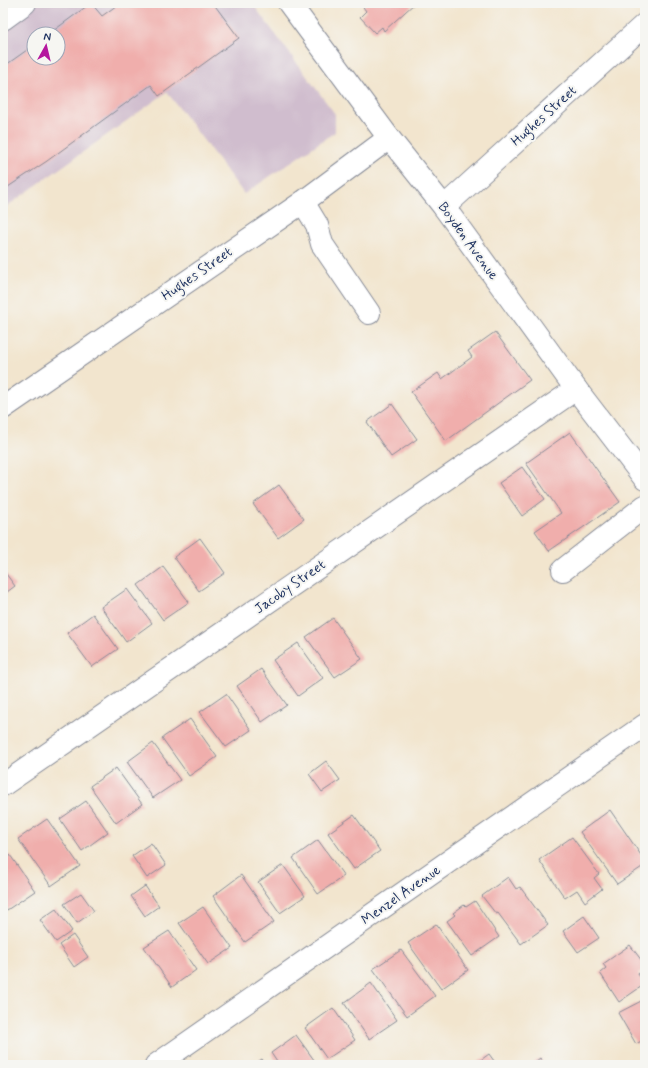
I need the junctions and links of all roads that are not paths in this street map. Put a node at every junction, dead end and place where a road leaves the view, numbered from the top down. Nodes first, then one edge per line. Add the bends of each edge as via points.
1 (25, 3) edge
2 (289, 3) edge
3 (3, 19) edge
4 (645, 24) edge
5 (389, 138) junction
6 (303, 202) junction
7 (444, 207) junction
8 (369, 313) dead end
9 (576, 389) junction
10 (3, 408) edge
11 (638, 454) edge
12 (645, 479) edge
13 (645, 506) edge
14 (563, 570) dead end
15 (645, 725) edge
16 (3, 784) edge
17 (156, 1065) edge

1 - 3 street
2 - 5 street, Boyden Avenue
4 - 7 street, Hughes Street
5 - 6 street, Hughes Street
5 - 7 street, Boyden Avenue
6 - 8 street via 317,225 322,244
6 - 10 street, Hughes Street
7 - 9 street, Boyden Avenue
9 - 11 street, Boyden Avenue
9 - 16 street, Jacoby Street
11 - 12 street, Boyden Avenue
13 - 14 street
15 - 17 street, Menzel Avenue

